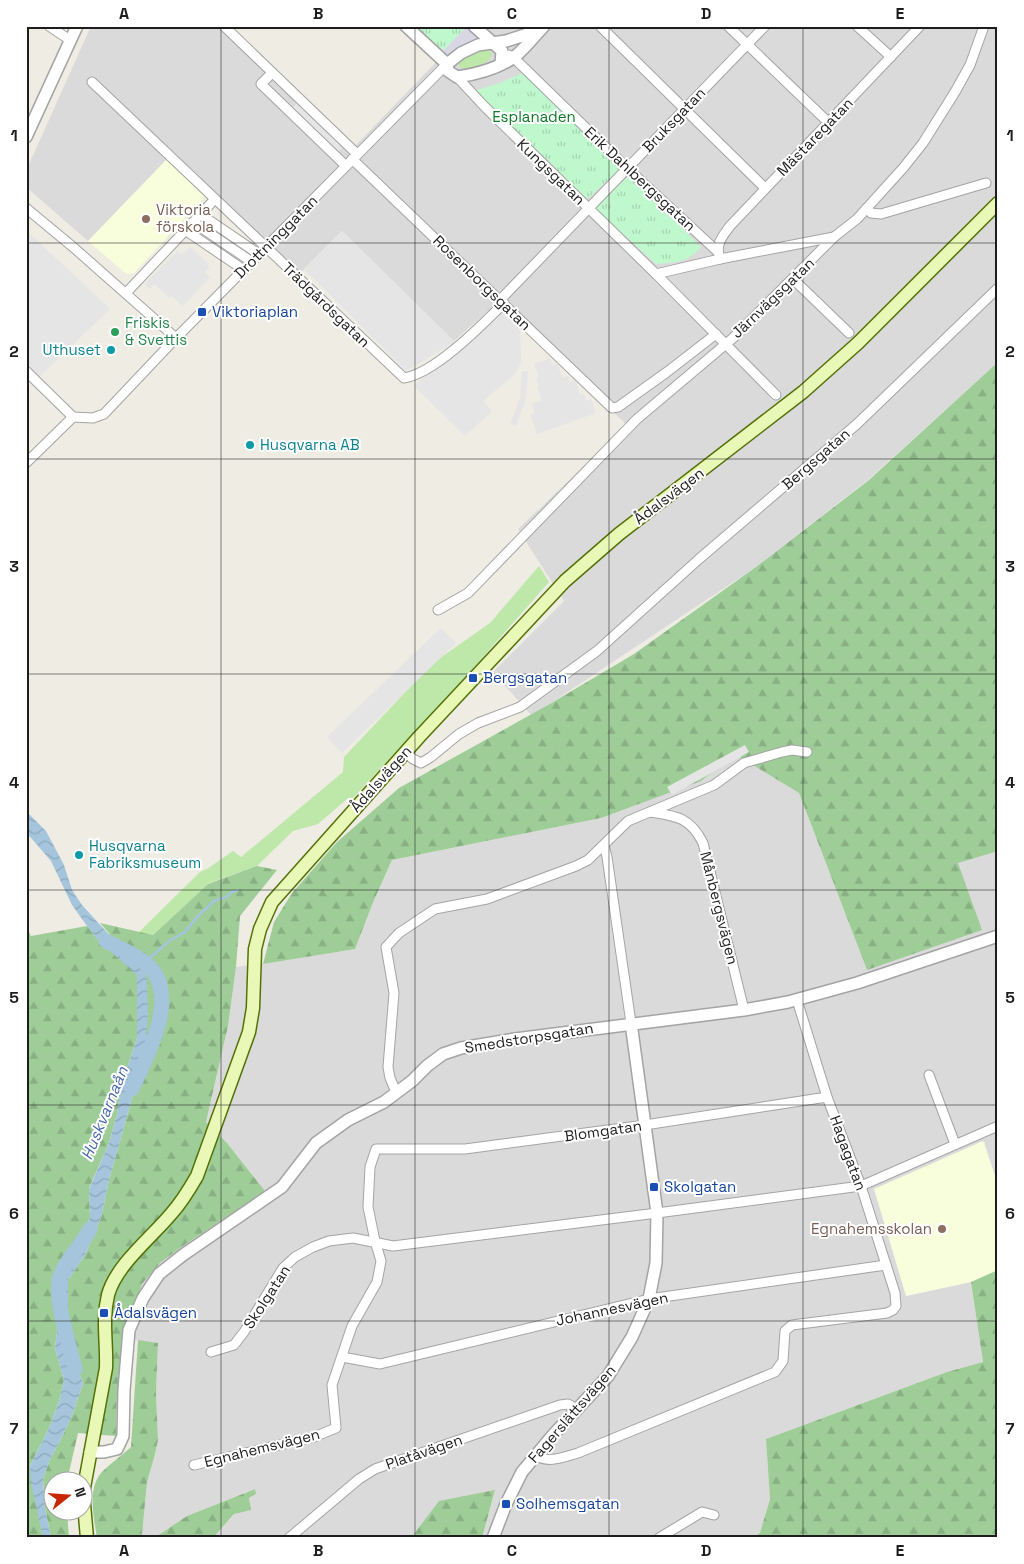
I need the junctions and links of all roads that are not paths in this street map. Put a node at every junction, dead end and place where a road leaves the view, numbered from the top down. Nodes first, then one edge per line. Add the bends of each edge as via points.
1 (49, 26) edge
2 (77, 26) edge
3 (224, 26) edge
4 (406, 26) edge
5 (474, 26) edge
6 (600, 26) edge
7 (728, 26) edge
8 (765, 26) edge
9 (857, 26) edge
10 (920, 26) edge
11 (984, 26) edge
12 (542, 28) edge
13 (70, 40) junction
14 (746, 44) junction
15 (498, 47) junction
16 (891, 57) junction
17 (514, 58) junction
18 (447, 64) junction
19 (501, 64) junction
20 (272, 73) junction
21 (436, 74) junction
22 (455, 76) junction
23 (92, 82) dead end
24 (298, 97) junction
25 (287, 109) junction
26 (684, 109) junction
27 (829, 123) junction
28 (26, 137) edge
29 (352, 160) junction
30 (627, 168) junction
31 (986, 183) dead end
32 (765, 188) junction
33 (215, 199) junction
34 (998, 203) edge
35 (26, 208) edge
36 (589, 208) junction
37 (867, 208) junction
38 (200, 214) junction
39 (193, 222) junction
40 (185, 230) junction
41 (834, 237) junction
42 (267, 248) junction
43 (260, 255) junction
44 (719, 255) junction
45 (252, 262) junction
46 (244, 270) junction
47 (656, 274) junction
48 (793, 279) junction
49 (998, 288) edge
50 (126, 293) junction
51 (502, 302) junction
52 (849, 333) dead end
53 (716, 334) junction
54 (176, 338) junction
55 (725, 344) junction
56 (26, 371) edge
57 (776, 395) dead end
58 (73, 417) junction
59 (26, 463) edge
60 (438, 610) dead end
61 (807, 752) dead end
62 (406, 753) junction
63 (650, 812) junction
64 (604, 845) junction
65 (998, 936) edge
66 (797, 1000) junction
67 (744, 1010) junction
68 (631, 1024) junction
69 (929, 1075) dead end
70 (396, 1092) junction
71 (827, 1097) junction
72 (645, 1125) junction
73 (998, 1126) edge
74 (954, 1144) junction
75 (376, 1149) joint
76 (860, 1186) junction
77 (657, 1213) junction
78 (375, 1241) junction
79 (886, 1265) junction
80 (649, 1299) junction
81 (211, 1352) dead end
82 (342, 1357) junction
83 (577, 1409) junction
84 (90, 1452) junction
85 (535, 1455) junction
86 (194, 1465) dead end
87 (714, 1515) dead end
88 (87, 1538) edge
89 (289, 1538) edge
90 (493, 1538) edge
91 (659, 1538) edge

1 - 13 street
2 - 13 street
3 - 20 street, Rosenborgsgatan
4 - 18 street, Kungsgatan
5 - 15 street, Erik Dahlbergsgatan
6 - 26 street
7 - 14 street
8 - 14 street, Bruksgatan
9 - 16 street
10 - 16 street, Mästaregatan
11 - 37 street, Järnvägsgatan via 970,64 940,118 904,167
12 - 15 street, Drottninggatan
12 - 17 street, Drottninggatan
13 - 28 street
14 - 26 street, Bruksgatan
14 - 27 street
15 - 17 street, Erik Dahlbergsgatan
15 - 18 street, Drottninggatan via 484,43 460,53
15 - 19 street
16 - 27 street, Mästaregatan
17 - 19 street, Drottninggatan
17 - 30 street, Erik Dahlbergsgatan
18 - 21 street, Drottninggatan
18 - 22 street, Kungsgatan via 447,69
19 - 22 street, Drottninggatan via 475,74
20 - 24 street, Rosenborgsgatan
20 - 25 street via 261,84
21 - 22 street
21 - 29 street, Drottninggatan
22 - 36 street, Kungsgatan
23 - 33 street, Trädgårdsgatan
24 - 25 street
24 - 29 street, Rosenborgsgatan
25 - 29 street
26 - 30 street, Bruksgatan
26 - 32 street
27 - 32 street, Mästaregatan
29 - 42 street, Drottninggatan
29 - 51 street, Rosenborgsgatan
30 - 36 street, Bruksgatan
30 - 44 street, Erik Dahlbergsgatan
31 - 37 street via 880,214 871,213
32 - 44 street, Mästaregatan via 719,242
33 - 38 street
33 - 42 street, Trädgårdsgatan
34 - 62 main road, Ådalsvägen via 858,343 803,392 619,534 565,581
35 - 50 street
36 - 47 street, Kungsgatan
36 - 51 street, Bruksgatan
37 - 41 street, Järnvägsgatan
38 - 39 street
38 - 43 street
39 - 40 street
39 - 45 street
40 - 46 street
40 - 50 street
41 - 44 street
41 - 48 street, Järnvägsgatan
42 - 43 street, Drottninggatan
42 - 51 street, Trädgårdsgatan via 404,378 428,369 483,324
43 - 45 street, Drottninggatan
44 - 47 street
45 - 46 street, Drottninggatan
46 - 54 street, Drottninggatan
47 - 53 street, Kungsgatan
48 - 52 street
48 - 55 street, Järnvägsgatan
49 - 62 street, Bergsgatan via 857,424 596,651 520,707 478,723 421,763
50 - 54 street
51 - 53 street, Rosenborgsgatan via 612,408 660,377
53 - 55 street, Kungsgatan
54 - 58 street, Drottninggatan via 104,414 93,418
55 - 57 street, Kungsgatan
55 - 60 street, Järnvägsgatan via 637,420 468,593
56 - 58 street
58 - 59 street
61 - 63 street via 792,750 744,763 714,785
62 - 84 main road, Ådalsvägen via 302,867 272,902 266,914 255,949 249,1032 197,1176 172,1214 122,1268 108,1295 104,1327 106,1368
63 - 64 street via 628,821
63 - 67 street, Månbergsvägen via 683,820 703,843
64 - 68 street
64 - 70 street via 576,866 486,899 435,910 399,933 386,947 394,993 388,1067
65 - 66 street, Smedstorpsgatan
66 - 67 street, Smedstorpsgatan
66 - 71 street, Hagagatan
67 - 68 street, Smedstorpsgatan
68 - 70 street, Smedstorpsgatan via 461,1048 443,1054
68 - 72 street, Fagerslättsvägen
69 - 74 street
70 - 84 street, Smedstorpsgatan via 316,1143 282,1187 159,1274 143,1298 129,1330 123,1436 117,1449
71 - 72 street, Blomgatan
71 - 76 street, Hagagatan
72 - 75 street, Blomgatan via 465,1149
72 - 77 street, Fagerslättsvägen
73 - 74 street, Skolgatan
74 - 76 street, Skolgatan
75 - 78 street, Egnahemsvägen via 370,1167 368,1207
76 - 77 street, Skolgatan
76 - 79 street, Hagagatan
77 - 78 street, Skolgatan via 393,1246
77 - 80 street, Fagerslättsvägen via 656,1263
78 - 81 street, Skolgatan via 353,1238 329,1241 295,1257 283,1268 234,1344
78 - 82 street, Egnahemsvägen via 382,1261 377,1282 352,1326
79 - 80 street, Johannesvägen
79 - 85 street, Hagagatan via 895,1293 894,1310 792,1325 785,1331 783,1361 775,1372 578,1453 549,1460
80 - 82 street, Johannesvägen via 380,1364
80 - 83 street, Fagerslättsvägen via 632,1337 608,1376
82 - 86 street, Egnahemsvägen via 332,1385 336,1428 314,1438
83 - 85 street, Fagerslättsvägen
83 - 89 street, Platåvägen via 568,1404 560,1405 375,1469
84 - 88 main road, Ådalsvägen via 83,1493
85 - 90 street, Fagerslättsvägen via 518,1480
87 - 91 street via 702,1512

